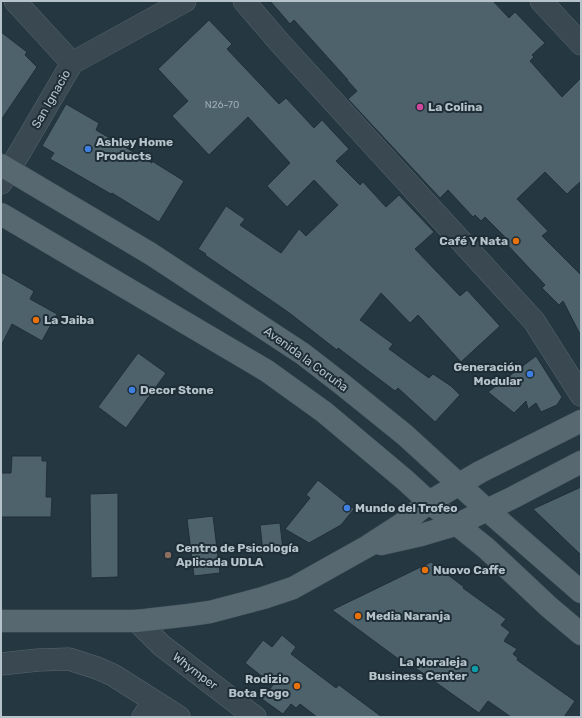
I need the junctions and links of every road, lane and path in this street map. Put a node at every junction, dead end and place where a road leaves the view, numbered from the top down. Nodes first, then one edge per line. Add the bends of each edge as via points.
1 (15, 1) edge
2 (185, 1) edge
3 (244, 1) edge
4 (541, 1) edge
5 (581, 44) edge
6 (72, 63) junction
7 (4, 172) edge
8 (1, 214) edge
9 (581, 395) edge
10 (581, 421) edge
11 (581, 462) edge
12 (459, 484) junction
13 (429, 502) junction
14 (487, 510) junction
15 (458, 524) junction
16 (368, 546) junction
17 (581, 592) edge
18 (1, 621) edge
19 (137, 621) junction
20 (581, 634) edge
21 (1, 664) edge
22 (149, 709) edge
23 (179, 717) edge
24 (255, 717) edge

1 - 6 street
2 - 6 street, San Ignacio
3 - 9 street via 534,321
4 - 5 street
6 - 7 street, San Ignacio
7 - 12 main road, Avenida la Coruña via 151,254 303,354 405,435
8 - 13 main road via 267,371 324,412
10 - 12 main road
11 - 14 main road
12 - 13 main road
12 - 14 main road, Avenida la Coruña
13 - 15 main road
13 - 16 main road via 405,522
14 - 15 main road
14 - 17 main road, Avenida la Coruña
15 - 16 main road
15 - 20 main road
16 - 19 main road via 292,588 263,598 210,612
18 - 19 main road
19 - 24 street, Whymper via 161,645
21 - 22 street via 69,659 113,675
22 - 23 street

